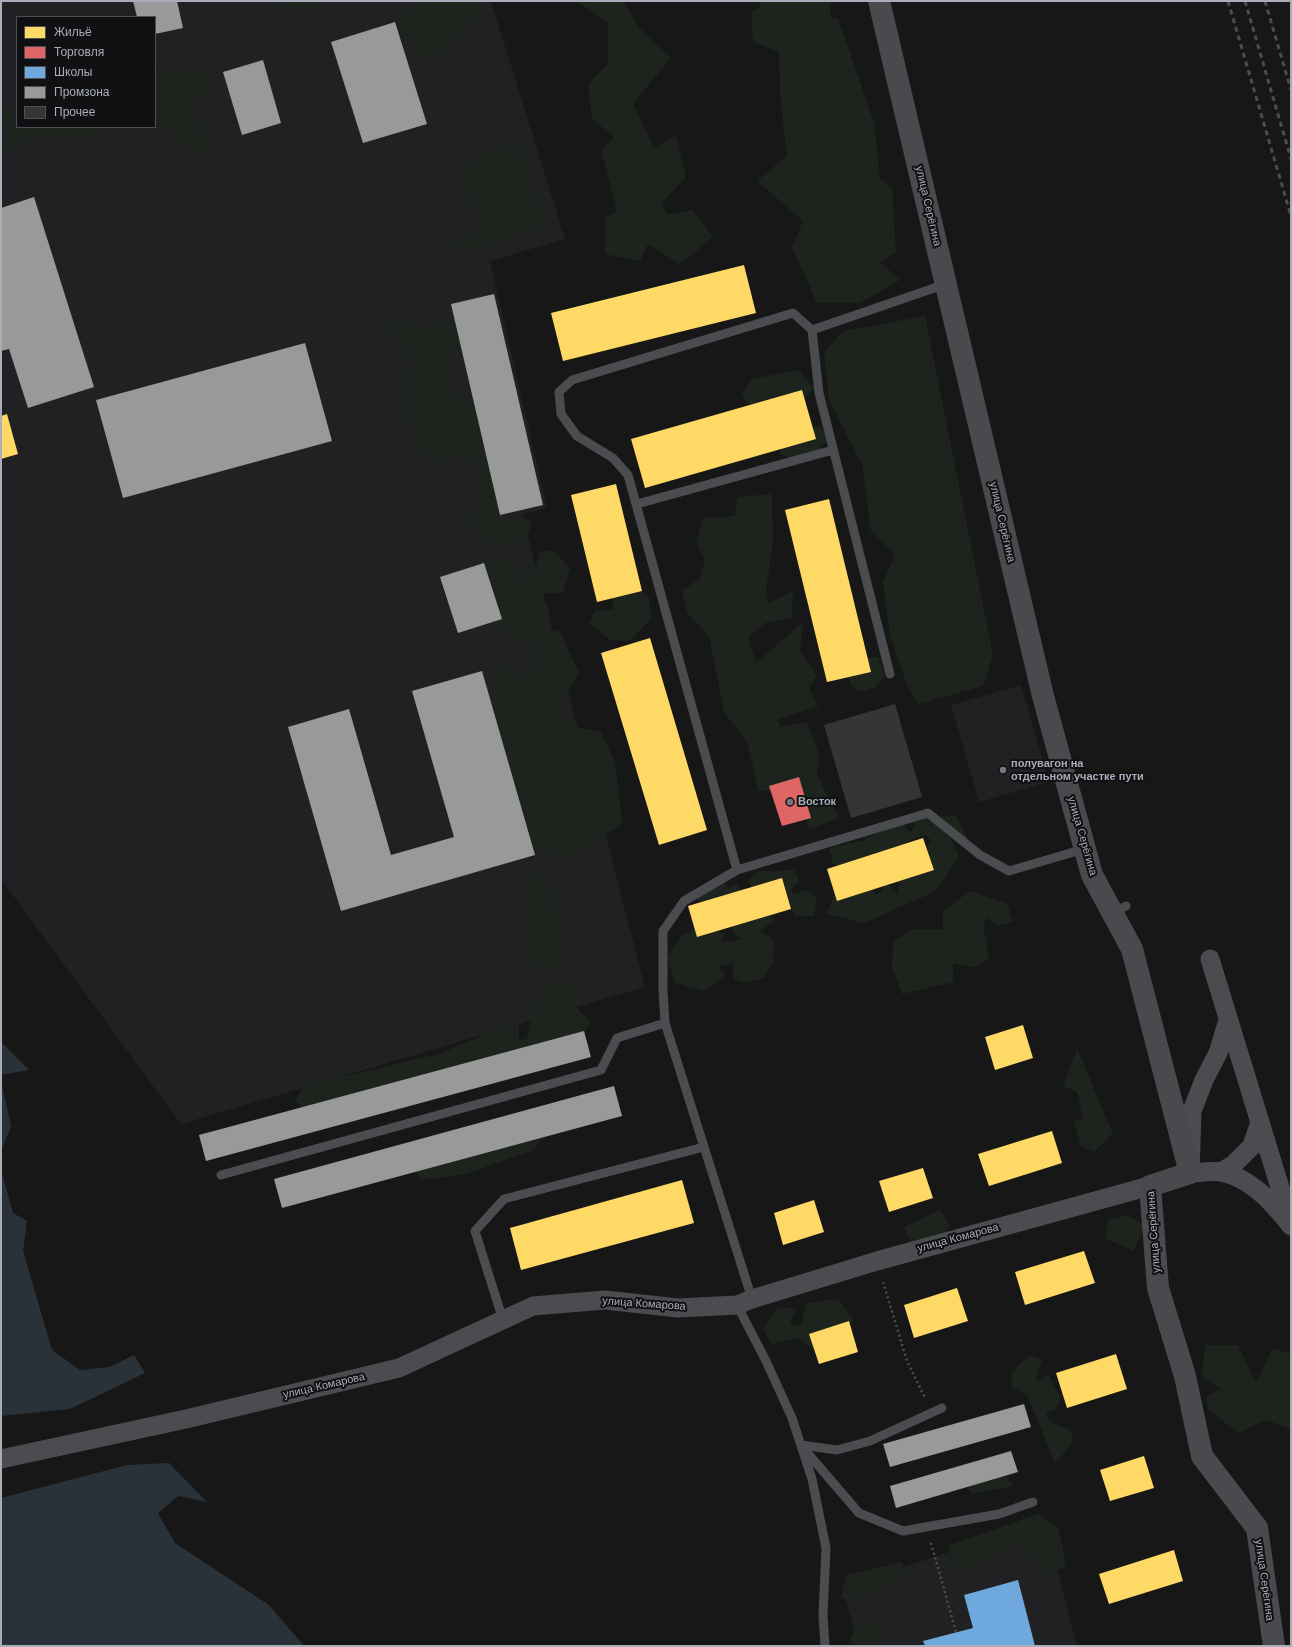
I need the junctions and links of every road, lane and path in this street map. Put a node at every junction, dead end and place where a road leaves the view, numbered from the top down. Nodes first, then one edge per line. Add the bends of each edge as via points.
1 (879, 1) edge
2 (946, 284) junction
3 (812, 330) junction
4 (833, 450) junction
5 (636, 504) junction
6 (890, 674) dead end
7 (1084, 850) junction
8 (737, 870) junction
9 (1210, 959) dead end
10 (1228, 1020) junction
11 (666, 1023) junction
12 (1260, 1122) junction
13 (704, 1147) junction
14 (1220, 1172) junction
15 (1190, 1173) junction
16 (221, 1175) dead end
17 (1150, 1186) junction
18 (1291, 1225) edge
19 (877, 1260) junction
20 (744, 1302) junction
21 (504, 1320) junction
22 (942, 1408) dead end
23 (932, 1412) junction
24 (801, 1445) junction
25 (1, 1459) edge
26 (1033, 1502) dead end
27 (926, 1527) junction
28 (956, 1632) dead end
29 (825, 1646) edge
30 (1274, 1646) edge

1 - 2 street, улица Серёгина
2 - 3 lane
2 - 7 street, улица Серёгина via 1043,696
3 - 4 lane via 819,394
3 - 5 lane via 793,313 572,380 559,392 561,414 577,436 613,458 628,475
4 - 5 lane
4 - 6 lane
5 - 8 lane
7 - 8 lane via 1010,871 980,855 928,813
7 - 15 street, улица Серёгина via 1092,875 1119,910 1132,950
8 - 11 lane via 684,901 663,931
9 - 10 street
10 - 12 street
10 - 15 street via 1218,1053 1192,1111
11 - 13 lane
11 - 16 lane via 617,1038 602,1070
12 - 14 street via 1252,1146 1233,1165
12 - 18 street
13 - 20 lane
13 - 21 lane via 504,1199 475,1231
14 - 15 street
14 - 18 street via 1249,1183 1276,1206
15 - 17 street, улица Серёгина
17 - 19 street, улица Комарова
17 - 30 street, улица Серёгина via 1158,1288 1185,1376 1202,1456 1257,1528
19 - 20 street, улица Комарова
19 - 23 path via 907,1361
20 - 21 street, улица Комарова via 678,1308 605,1300 533,1306
20 - 24 lane
21 - 25 street, улица Комарова via 399,1368 186,1419
22 - 23 lane
23 - 24 lane via 870,1441 837,1450
24 - 27 lane via 859,1513 903,1531
24 - 29 lane via 812,1479 826,1548
26 - 27 lane via 999,1514
27 - 28 path

